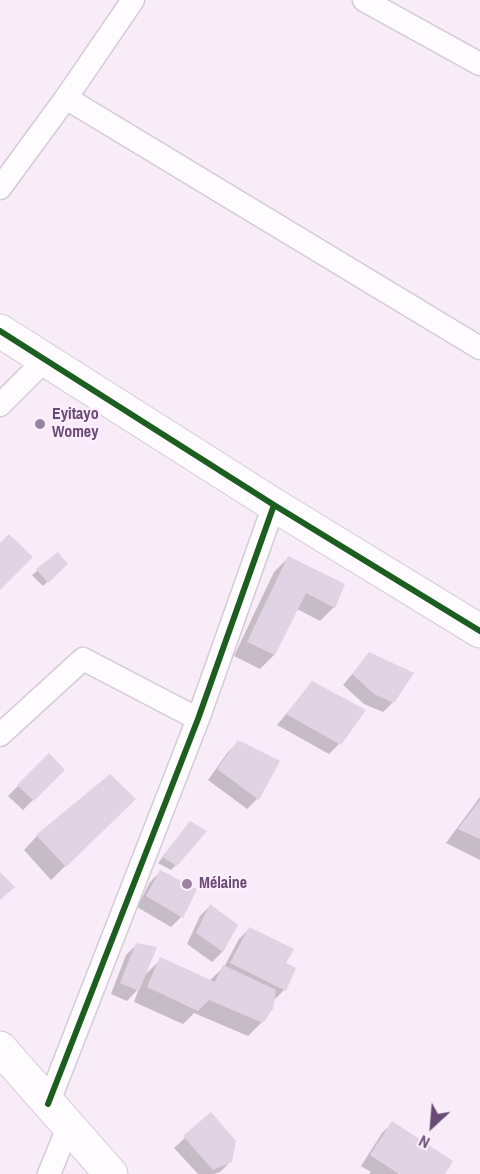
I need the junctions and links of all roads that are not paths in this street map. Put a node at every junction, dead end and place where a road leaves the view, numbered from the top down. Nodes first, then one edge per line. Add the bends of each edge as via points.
1 (133, 0) edge
2 (364, 0) edge
3 (480, 64) edge
4 (66, 98) junction
5 (0, 188) edge
6 (0, 331) edge
7 (480, 348) edge
8 (45, 360) junction
9 (0, 405) edge
10 (274, 505) junction
11 (480, 631) edge
12 (198, 719) junction
13 (0, 735) edge
14 (0, 1048) edge
15 (58, 1114) junction
16 (49, 1174) edge
17 (111, 1174) edge

1 - 4 street
2 - 3 street
4 - 5 street
4 - 7 street
6 - 8 street
8 - 9 street
8 - 10 street
10 - 11 street
10 - 12 street
12 - 13 street via 83,659
12 - 15 street
14 - 15 street
15 - 16 street
15 - 17 street

